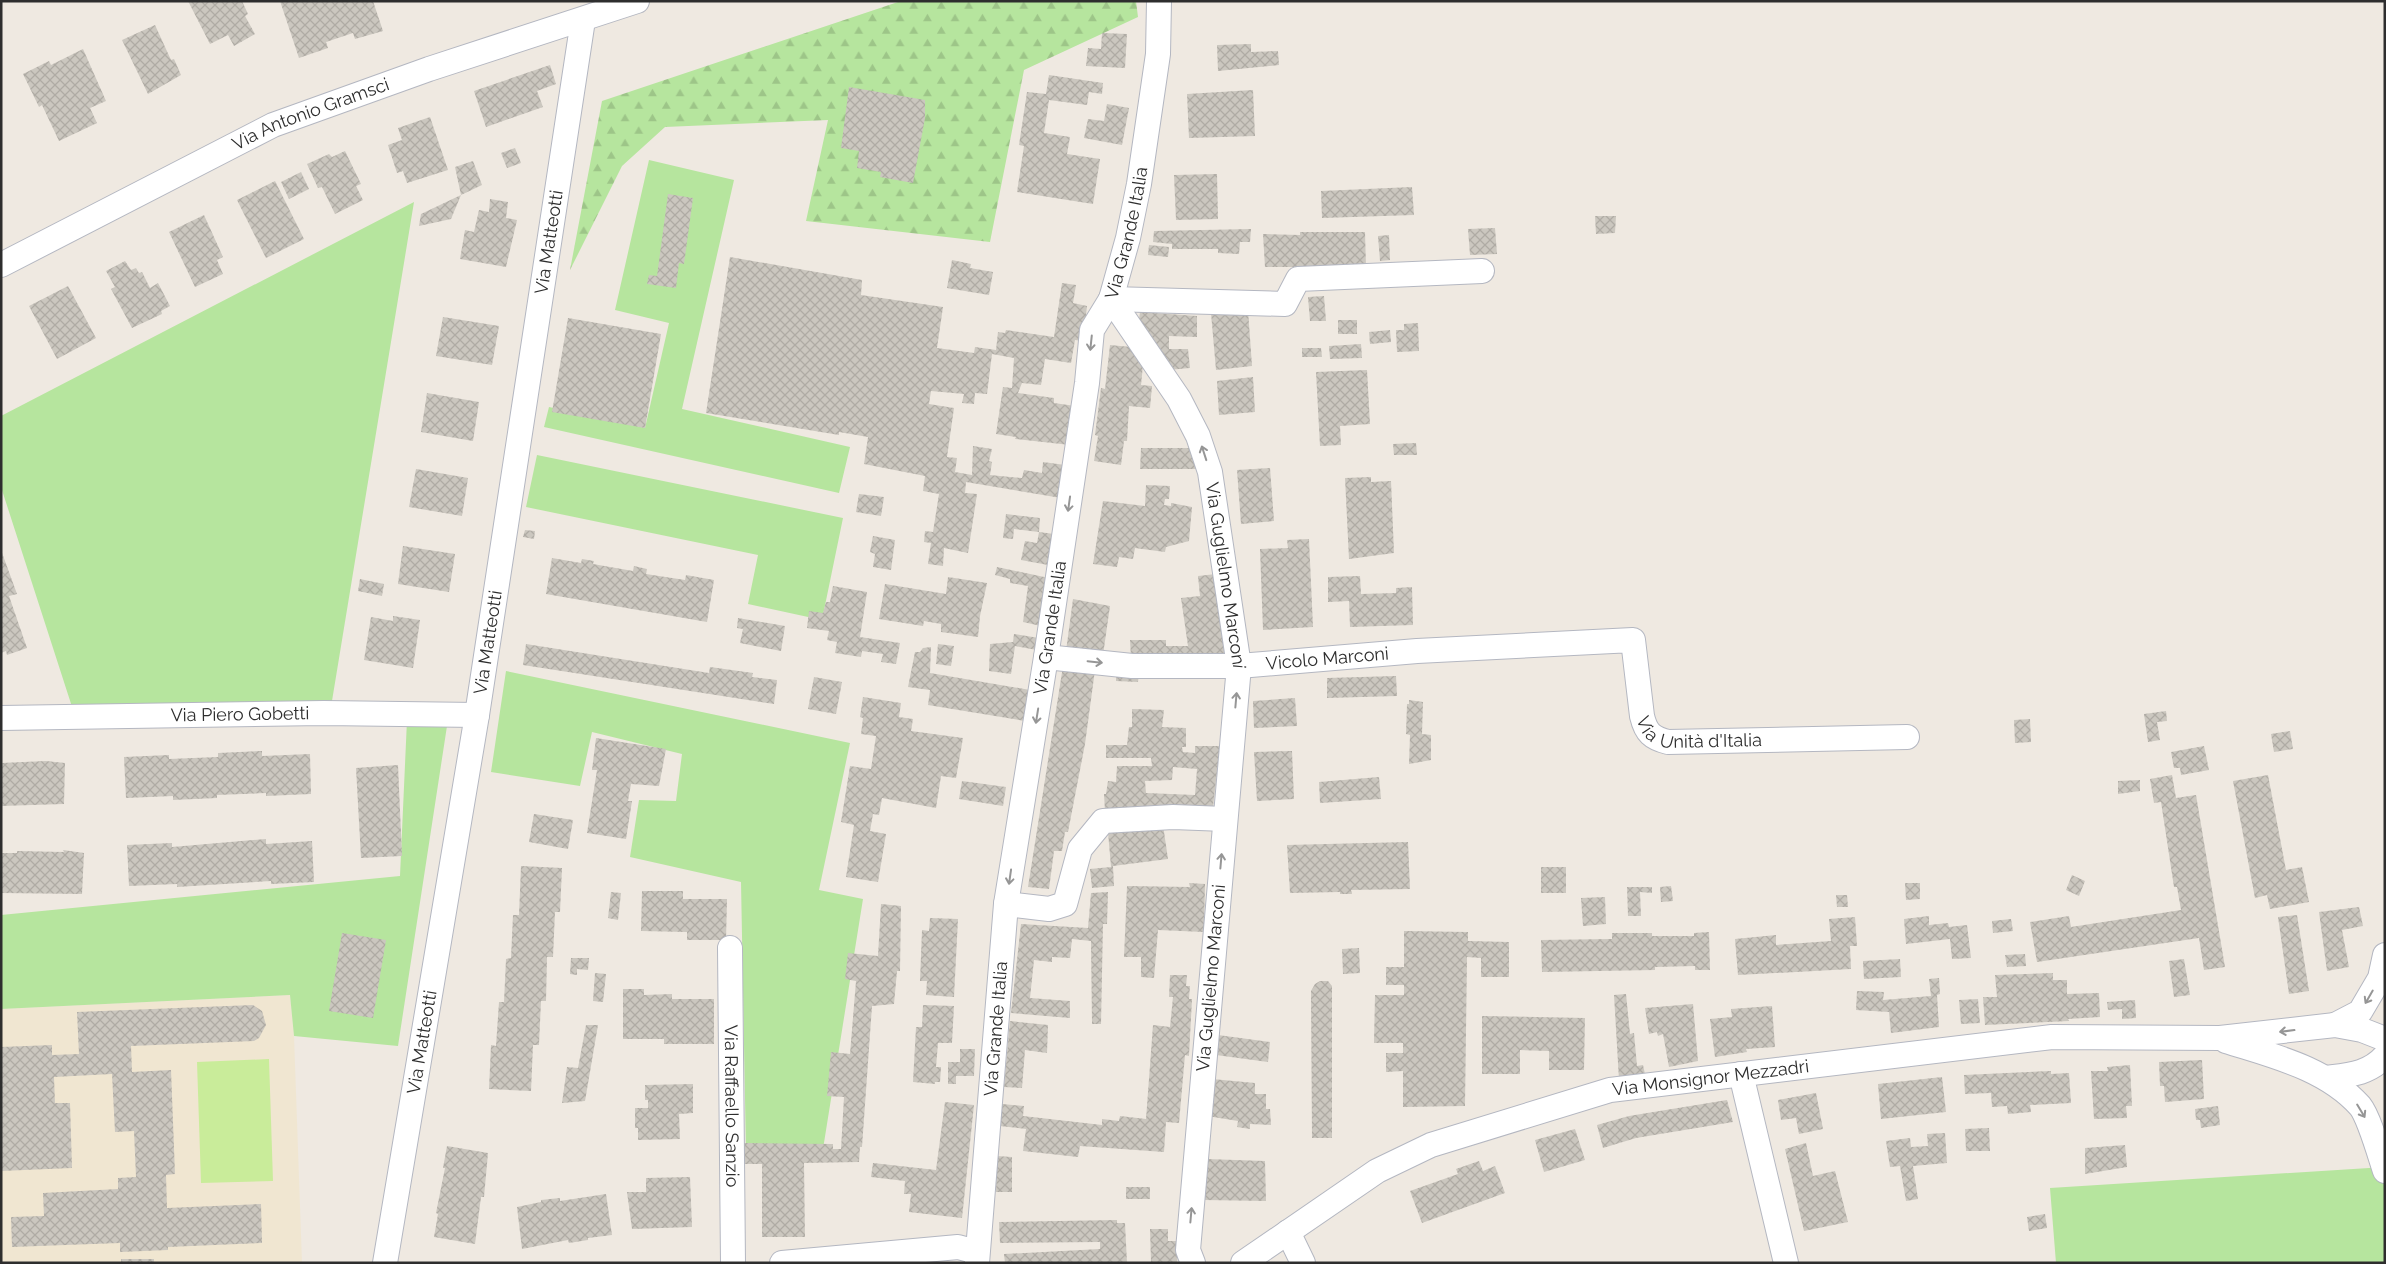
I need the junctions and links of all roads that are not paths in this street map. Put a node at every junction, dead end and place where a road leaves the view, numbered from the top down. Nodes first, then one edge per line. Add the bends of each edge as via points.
1 (637, 1) edge
2 (1159, 1) edge
3 (583, 20) junction
4 (1, 265) edge
5 (1482, 272) dead end
6 (1111, 300) junction
7 (1417, 651) joint
8 (1046, 657) junction
9 (1239, 666) junction
10 (478, 715) junction
11 (1, 718) edge
12 (1907, 737) dead end
13 (1224, 819) junction
14 (1006, 904) junction
15 (730, 948) dead end
16 (2385, 955) edge
17 (2335, 1025) junction
18 (2220, 1038) junction
19 (2385, 1039) edge
20 (2385, 1056) edge
21 (1742, 1074) junction
22 (2326, 1078) junction
23 (2385, 1171) edge
24 (1288, 1232) junction
25 (977, 1257) edge
26 (385, 1263) edge
27 (733, 1263) edge
28 (782, 1263) edge
29 (1193, 1263) edge
30 (1243, 1263) edge
31 (1303, 1263) edge
32 (1786, 1263) edge

1 - 3 street, Via Antonio Gramsci
2 - 6 street, Via Grande Italia via 1158,54 1139,184
3 - 4 street, Via Antonio Gramsci via 429,69 273,125
3 - 10 street, Via Matteotti
5 - 6 street via 1298,278 1285,304
6 -> 8 street, Via Grande Italia via 1092,330 1087,384
9 -> 6 street, Via Guglielmo Marconi via 1210,472 1198,436 1179,399
7 - 9 street, Vicolo Marconi
7 - 12 street, Via Unità d'Italia via 1633,640 1642,716 1645,728 1653,738 1668,742
8 -> 9 street, Vicolo Marconi via 1132,666
8 -> 14 street, Via Grande Italia
13 -> 9 street, Via Guglielmo Marconi
10 - 11 street, Via Piero Gobetti via 324,713
10 - 26 street, Via Matteotti
13 - 14 street via 1173,817 1103,821 1080,849 1065,904 1049,909
29 -> 13 street, Via Guglielmo Marconi via 1188,1250
14 - 25 street, Via Grande Italia
15 - 27 street, Via Raffaello Sanzio
16 -> 17 street via 2380,978 2360,1012
17 -> 18 street
17 - 19 street
18 - 21 street, Via Monsignor Mezzadri via 2052,1037
18 - 22 street
20 - 22 street via 2359,1074
21 - 24 street, Via Monsignor Mezzadri via 1610,1090 1431,1145 1377,1171
21 - 32 street
22 -> 23 street via 2361,1107
24 - 30 street, Via Monsignor Mezzadri
24 - 31 street
25 - 28 street via 958,1247

